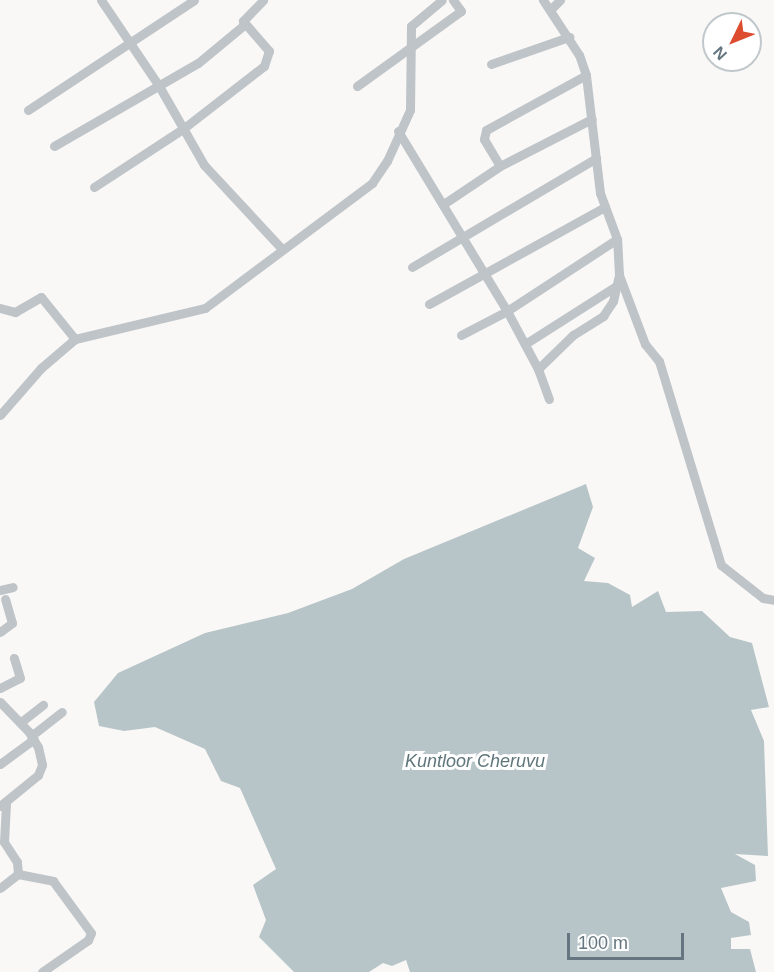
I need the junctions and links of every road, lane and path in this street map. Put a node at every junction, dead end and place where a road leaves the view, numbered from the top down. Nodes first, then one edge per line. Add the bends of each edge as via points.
1 (101, 0) edge
2 (194, 0) edge
3 (263, 0) edge
4 (442, 0) edge
5 (453, 0) edge
6 (543, 0) edge
7 (560, 0) edge
8 (550, 9) junction
9 (244, 25) junction
10 (569, 37) junction
11 (130, 41) junction
12 (409, 50) junction
13 (491, 64) dead end
14 (586, 75) junction
15 (159, 86) junction
16 (357, 86) dead end
17 (28, 110) dead end
18 (592, 119) junction
19 (184, 128) junction
20 (398, 131) junction
21 (54, 146) dead end
22 (596, 158) junction
23 (500, 166) junction
24 (94, 187) dead end
25 (445, 204) junction
26 (605, 207) junction
27 (463, 236) junction
28 (617, 239) junction
29 (282, 249) junction
30 (412, 267) dead end
31 (485, 273) junction
32 (619, 275) junction
33 (616, 286) junction
34 (429, 304) dead end
35 (0, 308) edge
36 (507, 311) junction
37 (461, 335) dead end
38 (75, 339) junction
39 (525, 344) junction
40 (538, 369) junction
41 (549, 399) dead end
42 (0, 414) edge
43 (13, 587) dead end
44 (0, 590) edge
45 (5, 599) dead end
46 (774, 600) edge
47 (0, 632) edge
48 (14, 658) dead end
49 (0, 676) edge
50 (2, 687) edge
51 (0, 702) edge
52 (43, 705) dead end
53 (62, 712) dead end
54 (21, 722) junction
55 (32, 738) junction
56 (0, 764) edge
57 (3, 805) edge
58 (18, 874) junction
59 (0, 888) edge
60 (42, 972) edge

1 - 11 street
2 - 11 street
3 - 9 street via 246,16
4 - 12 street via 411,27
5 - 12 street via 461,11
6 - 8 street
7 - 8 street
8 - 10 street
9 - 15 street via 198,63
9 - 19 street via 269,51 269,59 243,84
10 - 13 street
10 - 14 street
11 - 15 street
11 - 17 street
12 - 16 street
12 - 20 street via 410,110
14 - 18 street
14 - 23 street via 486,130 484,139
15 - 19 street
15 - 21 street
18 - 22 street
18 - 23 street
19 - 24 street
19 - 29 street via 204,165
20 - 25 street
20 - 29 street via 387,161 372,183
22 - 26 street
22 - 27 street
23 - 25 street
25 - 27 street
26 - 28 street
26 - 31 street
27 - 30 street
27 - 31 street
28 - 32 street
28 - 36 street
29 - 38 street via 205,308
31 - 34 street
31 - 36 street
32 - 33 street
32 - 46 street via 645,344 659,361 721,565 763,598
33 - 39 street
33 - 40 street via 613,301 603,316 573,335
35 - 38 street via 15,312 41,297
36 - 37 street
36 - 39 street
38 - 42 street via 41,368
39 - 40 street
40 - 41 street
43 - 44 street
45 - 47 street via 12,623
48 - 50 street via 20,678
49 - 50 street
51 - 54 street
52 - 54 street
53 - 55 street
54 - 55 street
55 - 56 street
55 - 57 street via 42,765 38,775
57 - 58 street via 4,842 17,862
58 - 59 street
58 - 60 street via 53,881 91,933 88,940

